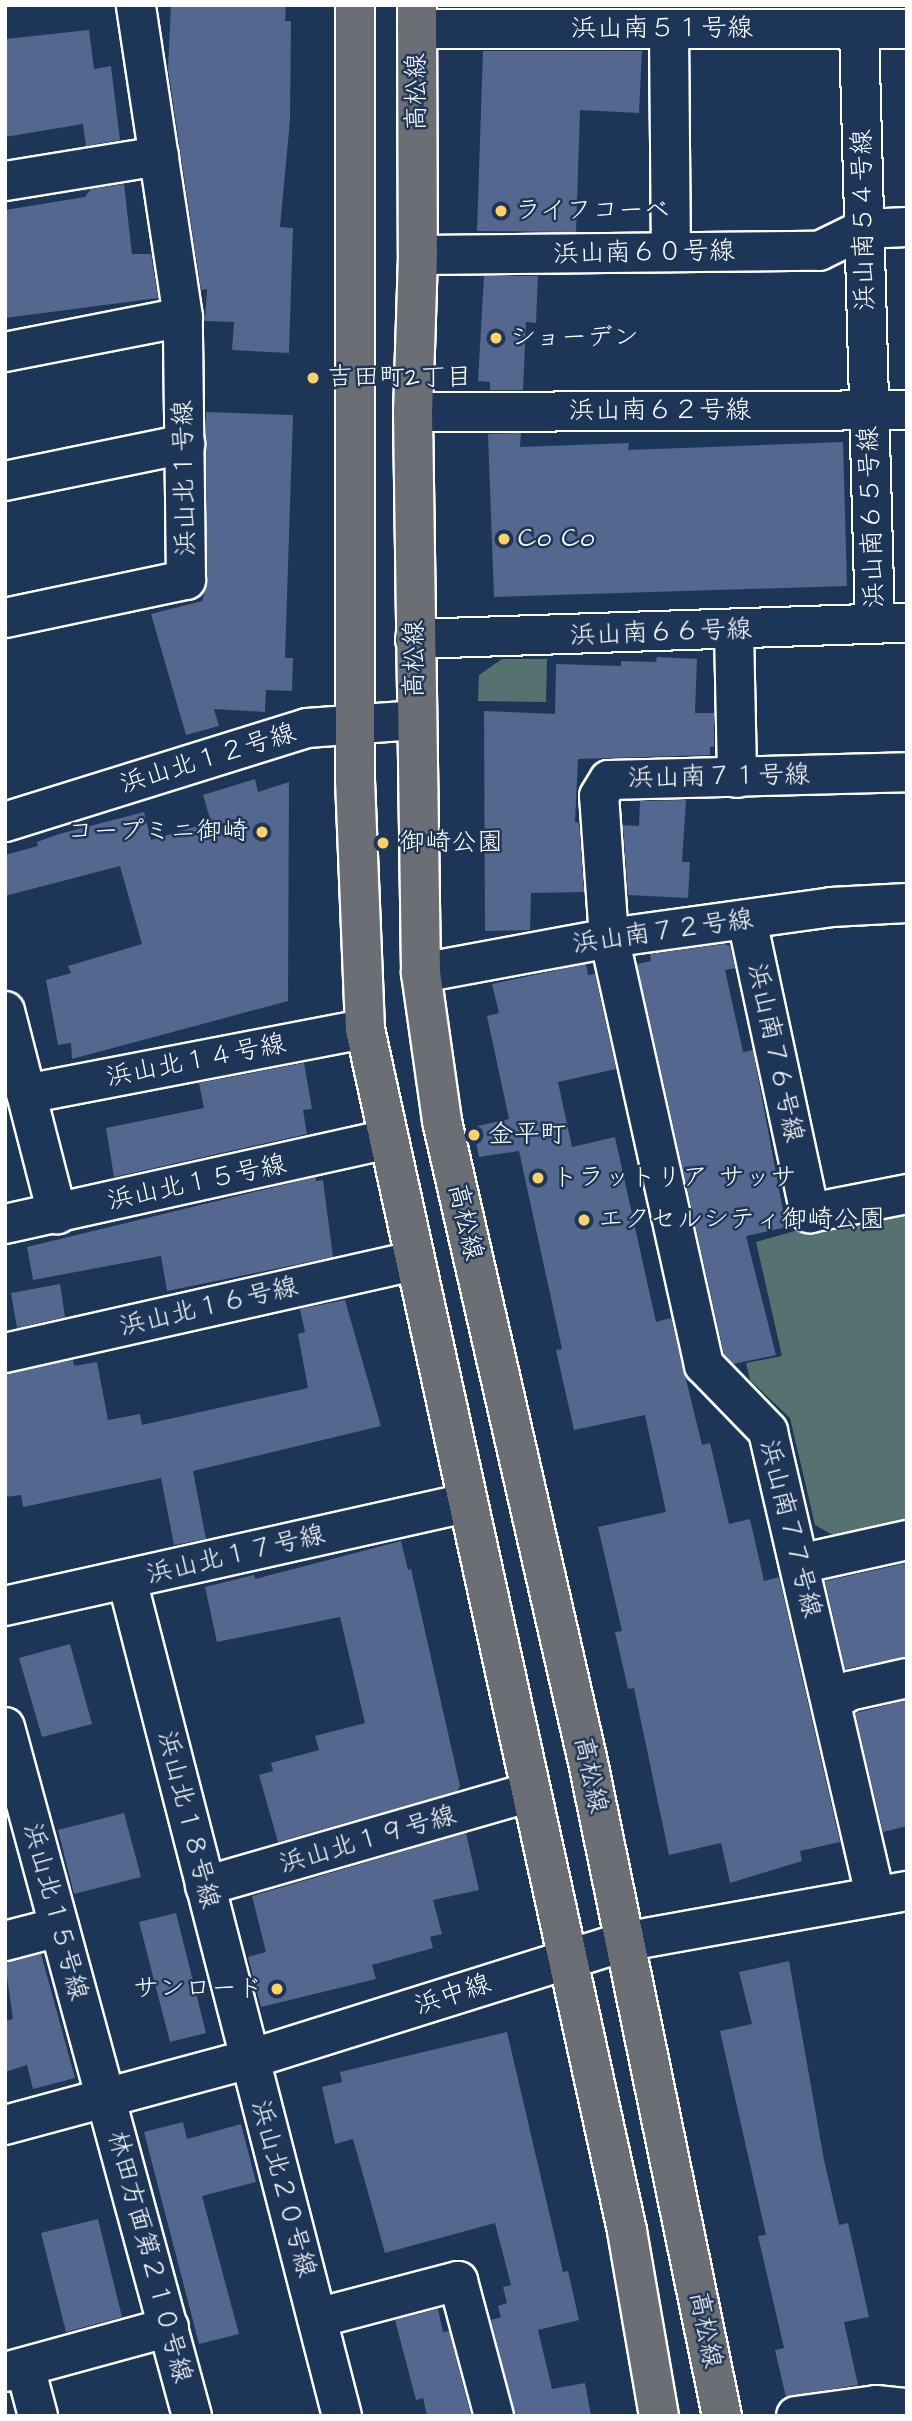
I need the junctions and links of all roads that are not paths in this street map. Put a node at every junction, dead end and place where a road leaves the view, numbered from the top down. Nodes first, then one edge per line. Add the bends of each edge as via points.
1 (136, 5) edge
2 (355, 5) edge
3 (417, 17) edge
4 (820, 17) edge
5 (859, 29) junction
6 (907, 29) edge
7 (669, 30) junction
8 (159, 156) junction
9 (5, 181) edge
10 (907, 228) edge
11 (864, 229) junction
12 (671, 253) junction
13 (418, 255) junction
14 (183, 317) junction
15 (5, 352) edge
16 (907, 410) edge
17 (869, 411) junction
18 (413, 412) junction
19 (185, 444) junction
20 (5, 481) edge
21 (5, 618) edge
22 (891, 624) edge
23 (734, 630) junction
24 (415, 639) junction
25 (415, 720) junction
26 (355, 726) junction
27 (907, 772) edge
28 (737, 778) junction
29 (5, 822) edge
30 (907, 903) edge
31 (747, 920) junction
32 (609, 938) junction
33 (421, 973) junction
34 (5, 1011) edge
35 (365, 1029) junction
36 (26, 1094) junction
37 (387, 1139) junction
38 (907, 1194) edge
39 (57, 1214) junction
40 (5, 1224) edge
41 (413, 1261) junction
42 (5, 1353) edge
43 (467, 1503) junction
44 (907, 1540) edge
45 (799, 1564) junction
46 (127, 1580) junction
47 (5, 1606) edge
48 (907, 1678) edge
49 (832, 1702) junction
50 (5, 1727) edge
51 (531, 1792) junction
52 (205, 1886) junction
53 (891, 1893) edge
54 (59, 1927) junction
55 (5, 1941) edge
56 (623, 1942) junction
57 (568, 1962) junction
58 (250, 2059) junction
59 (106, 2098) junction
60 (5, 2125) edge
61 (317, 2318) junction
62 (169, 2327) junction
63 (15, 2369) edge
64 (907, 2408) edge
65 (38, 2416) edge
66 (192, 2416) edge
67 (342, 2416) edge
68 (494, 2416) edge
69 (659, 2416) edge
70 (722, 2416) edge
71 (796, 2416) edge

1 - 8 street, 浜山北１号線
2 - 26 main road
3 - 7 street, 浜山南５１号線
3 - 13 main road, 高松線
4 - 5 street, 浜山南５１号線
4 - 7 street, 浜山南５１号線
5 - 6 street, 浜山南５１号線
5 - 11 street, 浜山南５４号線
7 - 12 street
8 - 9 street
8 - 14 street, 浜山北１号線
10 - 11 street
11 - 12 street, 浜山南６０号線 via 819,251
11 - 17 street, 浜山南５４号線
12 - 13 street, 浜山南６０号線
13 - 18 main road, 高松線
14 - 15 street
14 - 19 street, 浜山北１号線
16 - 17 street, 浜山南６２号線
17 - 18 street, 浜山南６２号線
17 - 22 street, 浜山南６５号線
18 - 24 main road, 高松線
19 - 20 street
19 - 21 street, 浜山北１号線 via 186,580
22 - 23 street, 浜山南６６号線
23 - 24 street, 浜山南６６号線
23 - 28 street
24 - 25 main road, 高松線
25 - 26 street, 浜山北１２号線
25 - 33 main road, 高松線
26 - 29 street, 浜山北１２号線 via 307,728
26 - 35 main road
27 - 28 street, 浜山南７１号線
28 - 32 street, 浜山南７１号線 via 609,780 599,796
30 - 31 street, 浜山南７２号線 via 831,907
31 - 32 street, 浜山南７２号線
31 - 38 street, 浜山南７６号線 via 810,1213
32 - 33 street, 浜山南７２号線
32 - 45 street, 浜山南７７号線 via 704,1365 768,1431
33 - 56 main road, 高松線 via 442,1121 585,1748
34 - 36 street
35 - 36 street, 浜山北１４号線
35 - 37 main road
36 - 39 street
37 - 39 street, 浜山北１５号線
37 - 41 main road
39 - 40 street, 浜山北１５号線
41 - 42 street, 浜山北１６号線
41 - 43 main road
43 - 46 street, 浜山北１７号線
43 - 51 main road
44 - 45 street
45 - 49 street, 浜山南７７号線
46 - 47 street, 浜山北１７号線
46 - 52 street, 浜山北１８号線
48 - 49 street via 849,1691
49 - 53 street, 浜山南７７号線
50 - 54 street, 浜山北１５号線
51 - 52 street, 浜山北１９号線
51 - 57 main road
52 - 58 street, 浜山北１８号線
53 - 56 street, 浜中線
54 - 55 street
54 - 59 street, 浜山北１５号線
56 - 57 street, 浜中線
56 - 70 main road, 高松線
57 - 58 street, 浜中線
57 - 69 main road via 627,2231
58 - 59 street, 浜中線
58 - 61 street, 浜山北２０号線
59 - 60 street, 浜中線
59 - 62 street, 林田方面第２１０号線
61 - 67 street, 浜山北２０号線
61 - 68 street via 458,2281
62 - 63 street
62 - 66 street, 林田方面第２１０号線
63 - 65 street
64 - 71 street via 876,2405

